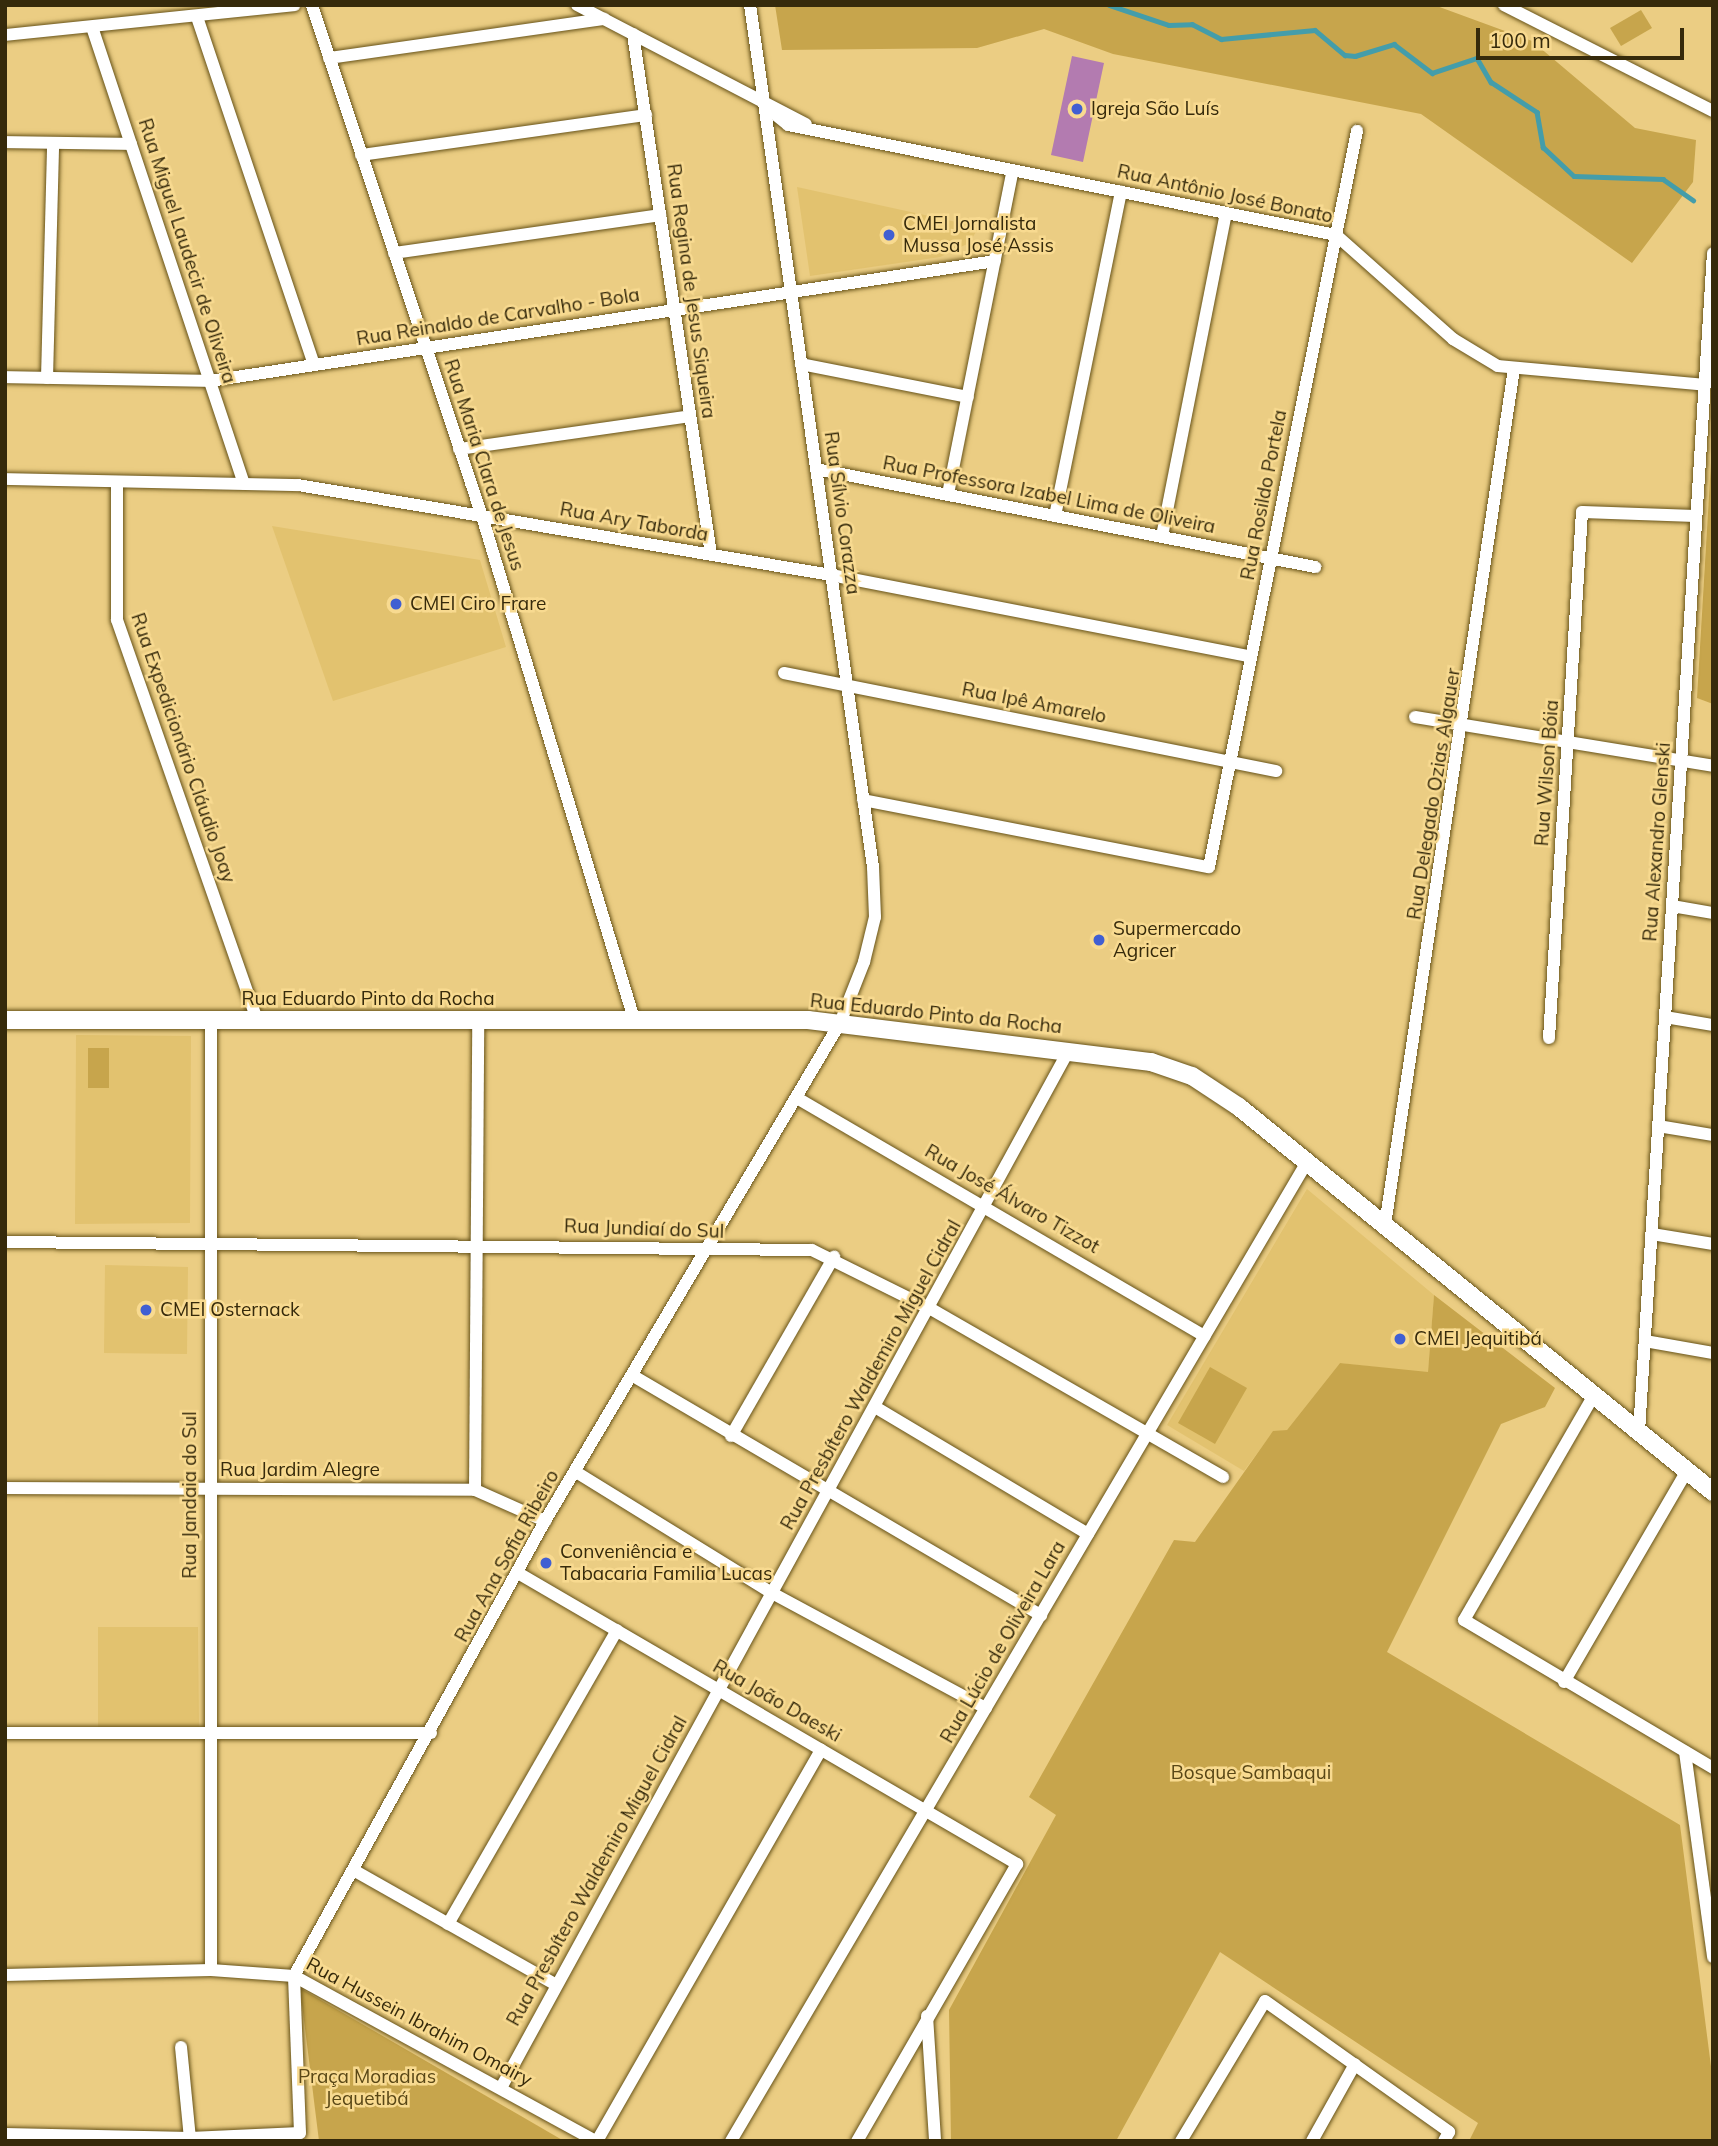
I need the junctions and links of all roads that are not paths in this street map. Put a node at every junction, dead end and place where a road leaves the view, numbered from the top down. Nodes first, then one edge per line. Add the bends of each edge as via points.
1 (294, 5) edge
2 (312, 5) edge
3 (576, 5) edge
4 (750, 5) edge
5 (1504, 5) edge
6 (197, 17) junction
7 (604, 19) junction
8 (93, 30) junction
9 (633, 34) junction
10 (5, 35) edge
11 (329, 58) junction
12 (764, 104) junction
13 (1713, 111) edge
14 (646, 115) junction
15 (1357, 131) dead end
16 (5, 142) edge
17 (53, 143) junction
18 (131, 144) junction
19 (362, 155) junction
20 (1013, 170) junction
21 (1121, 192) junction
22 (1226, 213) junction
23 (660, 215) junction
24 (1336, 235) junction
25 (394, 253) junction
26 (1713, 253) edge
27 (995, 261) junction
28 (791, 292) junction
29 (674, 310) junction
30 (426, 348) junction
31 (801, 364) junction
32 (314, 365) junction
33 (1514, 369) junction
34 (5, 377) edge
35 (47, 378) junction
36 (210, 381) junction
37 (1704, 385) junction
38 (968, 397) junction
39 (690, 416) junction
40 (459, 449) junction
41 (816, 468) junction
42 (5, 480) edge
43 (117, 482) junction
44 (244, 484) junction
45 (948, 495) junction
46 (482, 516) junction
47 (1055, 516) junction
48 (1696, 516) junction
49 (1162, 536) junction
50 (711, 554) junction
51 (1271, 558) junction
52 (1315, 567) dead end
53 (831, 575) junction
54 (1251, 657) junction
55 (784, 673) dead end
56 (847, 685) junction
57 (1415, 717) dead end
58 (1465, 725) junction
59 (1568, 743) junction
60 (1681, 761) junction
61 (1230, 762) junction
62 (1713, 766) edge
63 (1276, 771) dead end
64 (863, 800) junction
65 (1672, 906) junction
66 (1713, 913) edge
67 (1665, 1017) junction
68 (634, 1019) junction
69 (5, 1020) edge
70 (211, 1020) junction
71 (257, 1020) junction
72 (478, 1020) junction
73 (840, 1023) junction
74 (1713, 1025) edge
75 (1549, 1038) dead end
76 (1069, 1050) junction
77 (797, 1098) junction
78 (1658, 1126) junction
79 (1713, 1135) edge
80 (1307, 1162) junction
81 (987, 1205) junction
82 (1385, 1225) junction
83 (1651, 1234) junction
84 (5, 1242) edge
85 (210, 1242) junction
86 (473, 1242) junction
87 (1713, 1244) edge
88 (709, 1252) junction
89 (834, 1257) junction
90 (931, 1309) junction
91 (1205, 1336) junction
92 (1645, 1341) junction
93 (1713, 1353) edge
94 (635, 1377) junction
95 (1594, 1395) junction
96 (875, 1407) junction
97 (1639, 1432) junction
98 (1147, 1434) junction
99 (731, 1436) junction
100 (1687, 1471) junction
101 (576, 1472) junction
102 (1223, 1477) dead end
103 (5, 1488) edge
104 (209, 1489) junction
105 (475, 1490) junction
106 (1713, 1492) edge
107 (827, 1494) junction
108 (545, 1521) junction
109 (1088, 1534) junction
110 (518, 1573) junction
111 (772, 1593) junction
112 (1041, 1615) junction
113 (617, 1630) junction
114 (1564, 1682) junction
115 (719, 1689) junction
116 (986, 1708) junction
117 (5, 1733) edge
118 (211, 1733) junction
119 (431, 1733) junction
120 (821, 1750) junction
121 (1685, 1752) junction
122 (1713, 1768) edge
123 (927, 1808) junction
124 (355, 1871) junction
125 (448, 1924) junction
126 (1713, 1957) edge
127 (211, 1970) junction
128 (5, 1975) edge
129 (294, 1976) junction
130 (555, 1984) junction
131 (927, 2016) junction
132 (181, 2047) dead end
133 (1355, 2064) junction
134 (502, 2086) junction
135 (5, 2134) edge
136 (1446, 2136) edge
137 (190, 2138) junction
138 (596, 2141) edge
139 (731, 2141) edge
140 (857, 2141) edge
141 (935, 2141) edge
142 (1181, 2141) edge
143 (1312, 2141) edge

1 - 6 street
2 - 11 street, Rua Maria Clara de Jesus
3 - 7 street, Rua Antônio José Bonato
4 - 12 street, Rua Sílvio Corazza
5 - 13 street
6 - 8 street
6 - 32 street
7 - 9 street, Rua Antônio José Bonato
7 - 11 street
8 - 10 street
8 - 18 street, Rua Miguel Laudecir de Oliveira
9 - 12 street, Rua Antônio José Bonato
9 - 14 street, Rua Regina de Jesus Siqueira
11 - 19 street, Rua Maria Clara de Jesus
12 - 20 street, Rua Antônio José Bonato via 822,132
12 - 28 street, Rua Sílvio Corazza
14 - 19 street
14 - 23 street, Rua Regina de Jesus Siqueira
15 - 24 street, Rua Rosildo Portela
16 - 17 street
17 - 18 street
17 - 35 street
18 - 36 street, Rua Miguel Laudecir de Oliveira
19 - 25 street, Rua Maria Clara de Jesus
20 - 21 street, Rua Antônio José Bonato
20 - 27 street
21 - 22 street, Rua Antônio José Bonato
21 - 47 street
22 - 24 street, Rua Antônio José Bonato
22 - 49 street
23 - 25 street
23 - 29 street, Rua Regina de Jesus Siqueira
24 - 33 street, Rua Antônio José Bonato via 1470,353
24 - 51 street, Rua Rosildo Portela
25 - 30 street, Rua Maria Clara de Jesus
26 - 37 street, Rua Alexandro Glenski
27 - 28 street, Rua Reinaldo de Carvalho - Bola
27 - 38 street
28 - 29 street, Rua Reinaldo de Carvalho - Bola
28 - 31 street, Rua Sílvio Corazza
29 - 30 street, Rua Reinaldo de Carvalho - Bola
29 - 39 street, Rua Regina de Jesus Siqueira
30 - 32 street, Rua Reinaldo de Carvalho - Bola
30 - 40 street, Rua Maria Clara de Jesus
31 - 38 street
31 - 41 street, Rua Sílvio Corazza
32 - 36 street, Rua Reinaldo de Carvalho - Bola
33 - 37 street, Rua Antônio José Bonato
33 - 58 street, Rua Delegado Ozias Algauer
34 - 35 street, Rua Reinaldo de Carvalho - Bola
35 - 36 street, Rua Reinaldo de Carvalho - Bola
36 - 44 street, Rua Miguel Laudecir de Oliveira
37 - 48 street, Rua Alexandro Glenski
38 - 45 street
39 - 40 street
39 - 50 street, Rua Regina de Jesus Siqueira
40 - 46 street, Rua Maria Clara de Jesus
41 - 45 street, Rua Professora Izabel Lima de Oliveira
41 - 53 street, Rua Sílvio Corazza
42 - 43 street, Rua Ary Taborda
43 - 44 street, Rua Ary Taborda
43 - 71 street, Rua Expedicionário Cláudio Joay via 115,611
44 - 46 street, Rua Ary Taborda via 298,485
45 - 47 street, Rua Professora Izabel Lima de Oliveira
46 - 50 street, Rua Ary Taborda
46 - 68 street, Rua Maria Clara de Jesus
47 - 49 street, Rua Professora Izabel Lima de Oliveira
48 - 59 street, Rua Wilson Bóia via 1583,512
48 - 60 street, Rua Alexandro Glenski
49 - 51 street, Rua Professora Izabel Lima de Oliveira
50 - 53 street, Rua Ary Taborda
51 - 52 street, Rua Professora Izabel Lima de Oliveira
51 - 54 street, Rua Rosildo Portela
53 - 54 street, Rua Ary Taborda
53 - 56 street, Rua Sílvio Corazza
54 - 61 street, Rua Rosildo Portela
55 - 56 street, Rua Ipê Amarelo
56 - 61 street, Rua Ipê Amarelo
56 - 64 street, Rua Sílvio Corazza
57 - 58 street
58 - 59 street
58 - 82 street, Rua Delegado Ozias Algauer
59 - 60 street
59 - 75 street, Rua Wilson Bóia
60 - 62 street
60 - 65 street, Rua Alexandro Glenski
61 - 63 street, Rua Ipê Amarelo
61 - 64 street, Rua Rosildo Portela via 1209,867
64 - 73 street, Rua Sílvio Corazza via 874,917
65 - 66 street
65 - 67 street, Rua Alexandro Glenski
67 - 74 street
67 - 78 street, Rua Alexandro Glenski
68 - 72 main road, Rua Eduardo Pinto da Rocha
68 - 73 main road, Rua Eduardo Pinto da Rocha
69 - 70 main road, Rua Eduardo Pinto da Rocha
70 - 71 main road, Rua Eduardo Pinto da Rocha
70 - 85 street, Rua Jandaia do Sul
71 - 72 main road, Rua Eduardo Pinto da Rocha
72 - 86 street
73 - 76 main road, Rua Eduardo Pinto da Rocha
73 - 77 street, Rua Ana Sofia Ribeiro
76 - 80 main road, Rua Eduardo Pinto da Rocha via 1152,1062 1192,1076
76 - 81 street, Rua Presbítero Waldemiro Miguel Cidral
77 - 81 street, Rua José Álvaro Tizzot
77 - 88 street, Rua Ana Sofia Ribeiro
78 - 79 street
78 - 83 street, Rua Alexandro Glenski
80 - 82 main road, Rua Eduardo Pinto da Rocha
80 - 91 street, Rua Lúcio de Oliveira Lara
81 - 90 street, Rua Presbítero Waldemiro Miguel Cidral
81 - 91 street, Rua José Álvaro Tizzot
82 - 95 main road, Rua Eduardo Pinto da Rocha
83 - 87 street
83 - 92 street, Rua Alexandro Glenski
84 - 85 street, Rua Jundiaí do Sul
85 - 86 street, Rua Jundiaí do Sul
85 - 104 street, Rua Jandaia do Sul
86 - 88 street, Rua Jundiaí do Sul
86 - 105 street
88 - 89 street, Rua Jundiaí do Sul via 811,1250
88 - 94 street, Rua Ana Sofia Ribeiro
89 - 90 street, Rua Jundiaí do Sul
89 - 99 street
90 - 96 street, Rua Presbítero Waldemiro Miguel Cidral
90 - 98 street, Rua Jundiaí do Sul
91 - 98 street, Rua Lúcio de Oliveira Lara
92 - 93 street
92 - 97 street, Rua Alexandro Glenski
94 - 99 street
94 - 101 street, Rua Ana Sofia Ribeiro
95 - 97 main road, Rua Eduardo Pinto da Rocha
95 - 114 street via 1464,1620
96 - 107 street, Rua Presbítero Waldemiro Miguel Cidral
96 - 109 street
97 - 100 main road, Rua Eduardo Pinto da Rocha
98 - 102 street, Rua Jundiaí do Sul
98 - 109 street, Rua Lúcio de Oliveira Lara
99 - 107 street
100 - 106 main road, Rua Eduardo Pinto da Rocha
100 - 114 street
101 - 108 street, Rua Ana Sofia Ribeiro
101 - 111 street
103 - 104 street, Rua Jardim Alegre
104 - 105 street, Rua Jardim Alegre
104 - 118 street, Rua Jandaia do Sul
105 - 108 street, Rua Jardim Alegre
107 - 111 street, Rua Presbítero Waldemiro Miguel Cidral
107 - 112 street
108 - 110 street, Rua Ana Sofia Ribeiro
109 - 112 street, Rua Lúcio de Oliveira Lara
110 - 113 street, Rua João Daeski
110 - 119 street, Rua Ana Sofia Ribeiro
111 - 115 street, Rua Presbítero Waldemiro Miguel Cidral
111 - 116 street
112 - 116 street, Rua Lúcio de Oliveira Lara
113 - 115 street, Rua João Daeski
113 - 125 street
114 - 121 street
115 - 120 street, Rua João Daeski
115 - 130 street, Rua Presbítero Waldemiro Miguel Cidral
116 - 123 street, Rua Lúcio de Oliveira Lara
117 - 118 street
118 - 119 street
118 - 127 street, Rua Jandaia do Sul
119 - 124 street, Rua Ana Sofia Ribeiro
120 - 123 street, Rua João Daeski
120 - 138 street
121 - 122 street
121 - 126 street
123 - 131 street, Rua João Daeski via 1017,1864
123 - 139 street, Rua Lúcio de Oliveira Lara
124 - 125 street
124 - 129 street, Rua Ana Sofia Ribeiro
125 - 130 street
127 - 128 street, Rua Hussein Ibrahim Omairy
127 - 129 street, Rua Hussein Ibrahim Omairy
129 - 134 street, Rua Hussein Ibrahim Omairy
129 - 137 street via 300,2133
130 - 134 street, Rua Presbítero Waldemiro Miguel Cidral
131 - 140 street
131 - 141 street
132 - 137 street
133 - 136 street
133 - 142 street via 1265,2001
133 - 143 street
134 - 138 street, Rua Hussein Ibrahim Omairy
135 - 137 street

